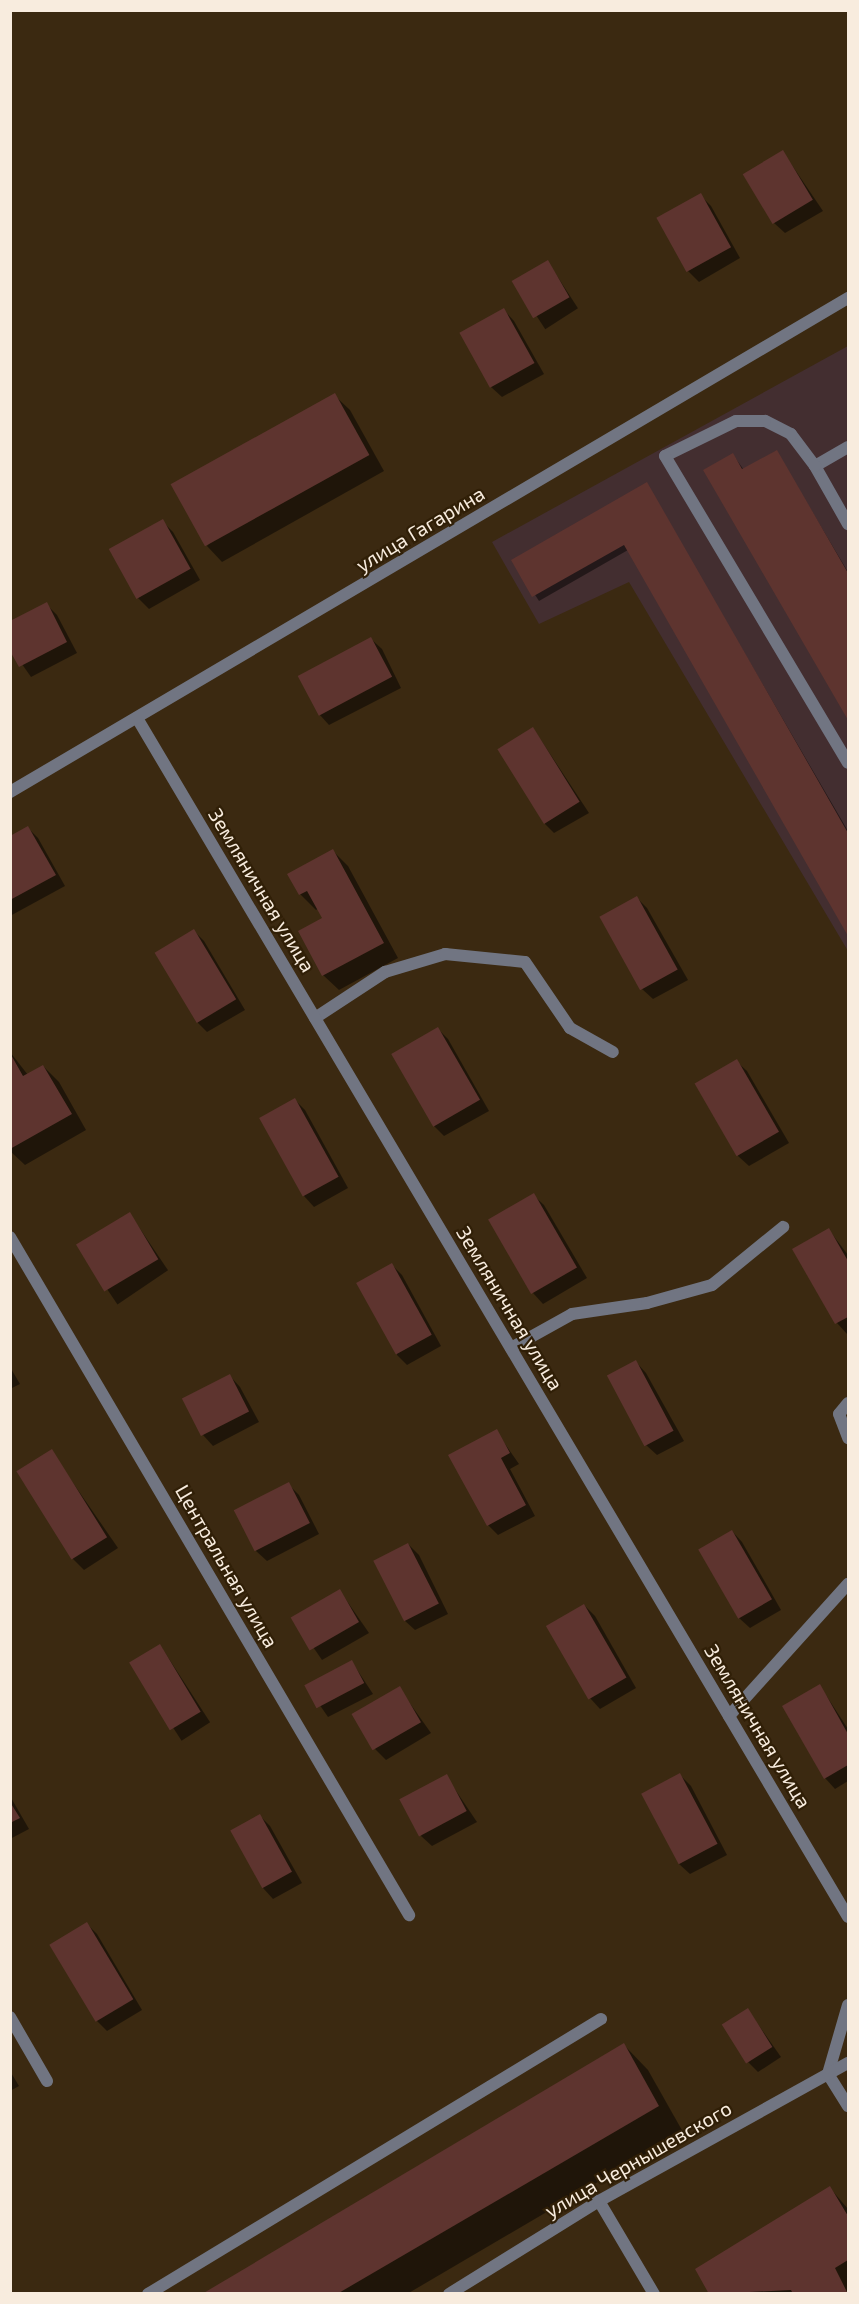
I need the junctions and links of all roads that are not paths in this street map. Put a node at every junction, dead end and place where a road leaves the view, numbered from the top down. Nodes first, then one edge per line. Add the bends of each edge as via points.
1 (848, 299) edge
2 (849, 447) edge
3 (815, 466) junction
4 (849, 524) edge
5 (137, 718) junction
6 (849, 763) edge
7 (10, 792) edge
8 (315, 1018) junction
9 (613, 1052) dead end
10 (783, 1227) dead end
11 (10, 1237) edge
12 (511, 1348) junction
13 (849, 1403) edge
14 (849, 1438) edge
15 (849, 1584) edge
16 (729, 1716) junction
17 (409, 1915) dead end
18 (849, 1917) edge
19 (849, 2005) edge
20 (10, 2017) edge
21 (601, 2019) dead end
22 (849, 2063) edge
23 (828, 2074) junction
24 (47, 2082) dead end
25 (849, 2106) edge
26 (599, 2201) junction
27 (148, 2294) edge
28 (449, 2294) edge
29 (654, 2294) edge

1 - 5 street, улица Гагарина
2 - 3 street
3 - 4 street
3 - 6 street via 791,434 765,421 736,421 665,456
5 - 7 street, улица Гагарина
5 - 8 street, Земляничная улица
8 - 9 street via 385,972 445,954 525,962 570,1029
8 - 12 street, Земляничная улица
10 - 12 street via 712,1285 647,1303 572,1314
11 - 17 street, Центральная улица
12 - 16 street, Земляничная улица
13 - 14 street via 839,1414
15 - 16 street
16 - 18 street, Земляничная улица
19 - 23 street
20 - 24 street
21 - 27 street
22 - 23 street, улица Чернышевского
23 - 25 street
23 - 26 street, улица Чернышевского
26 - 28 street, улица Чернышевского
26 - 29 street

